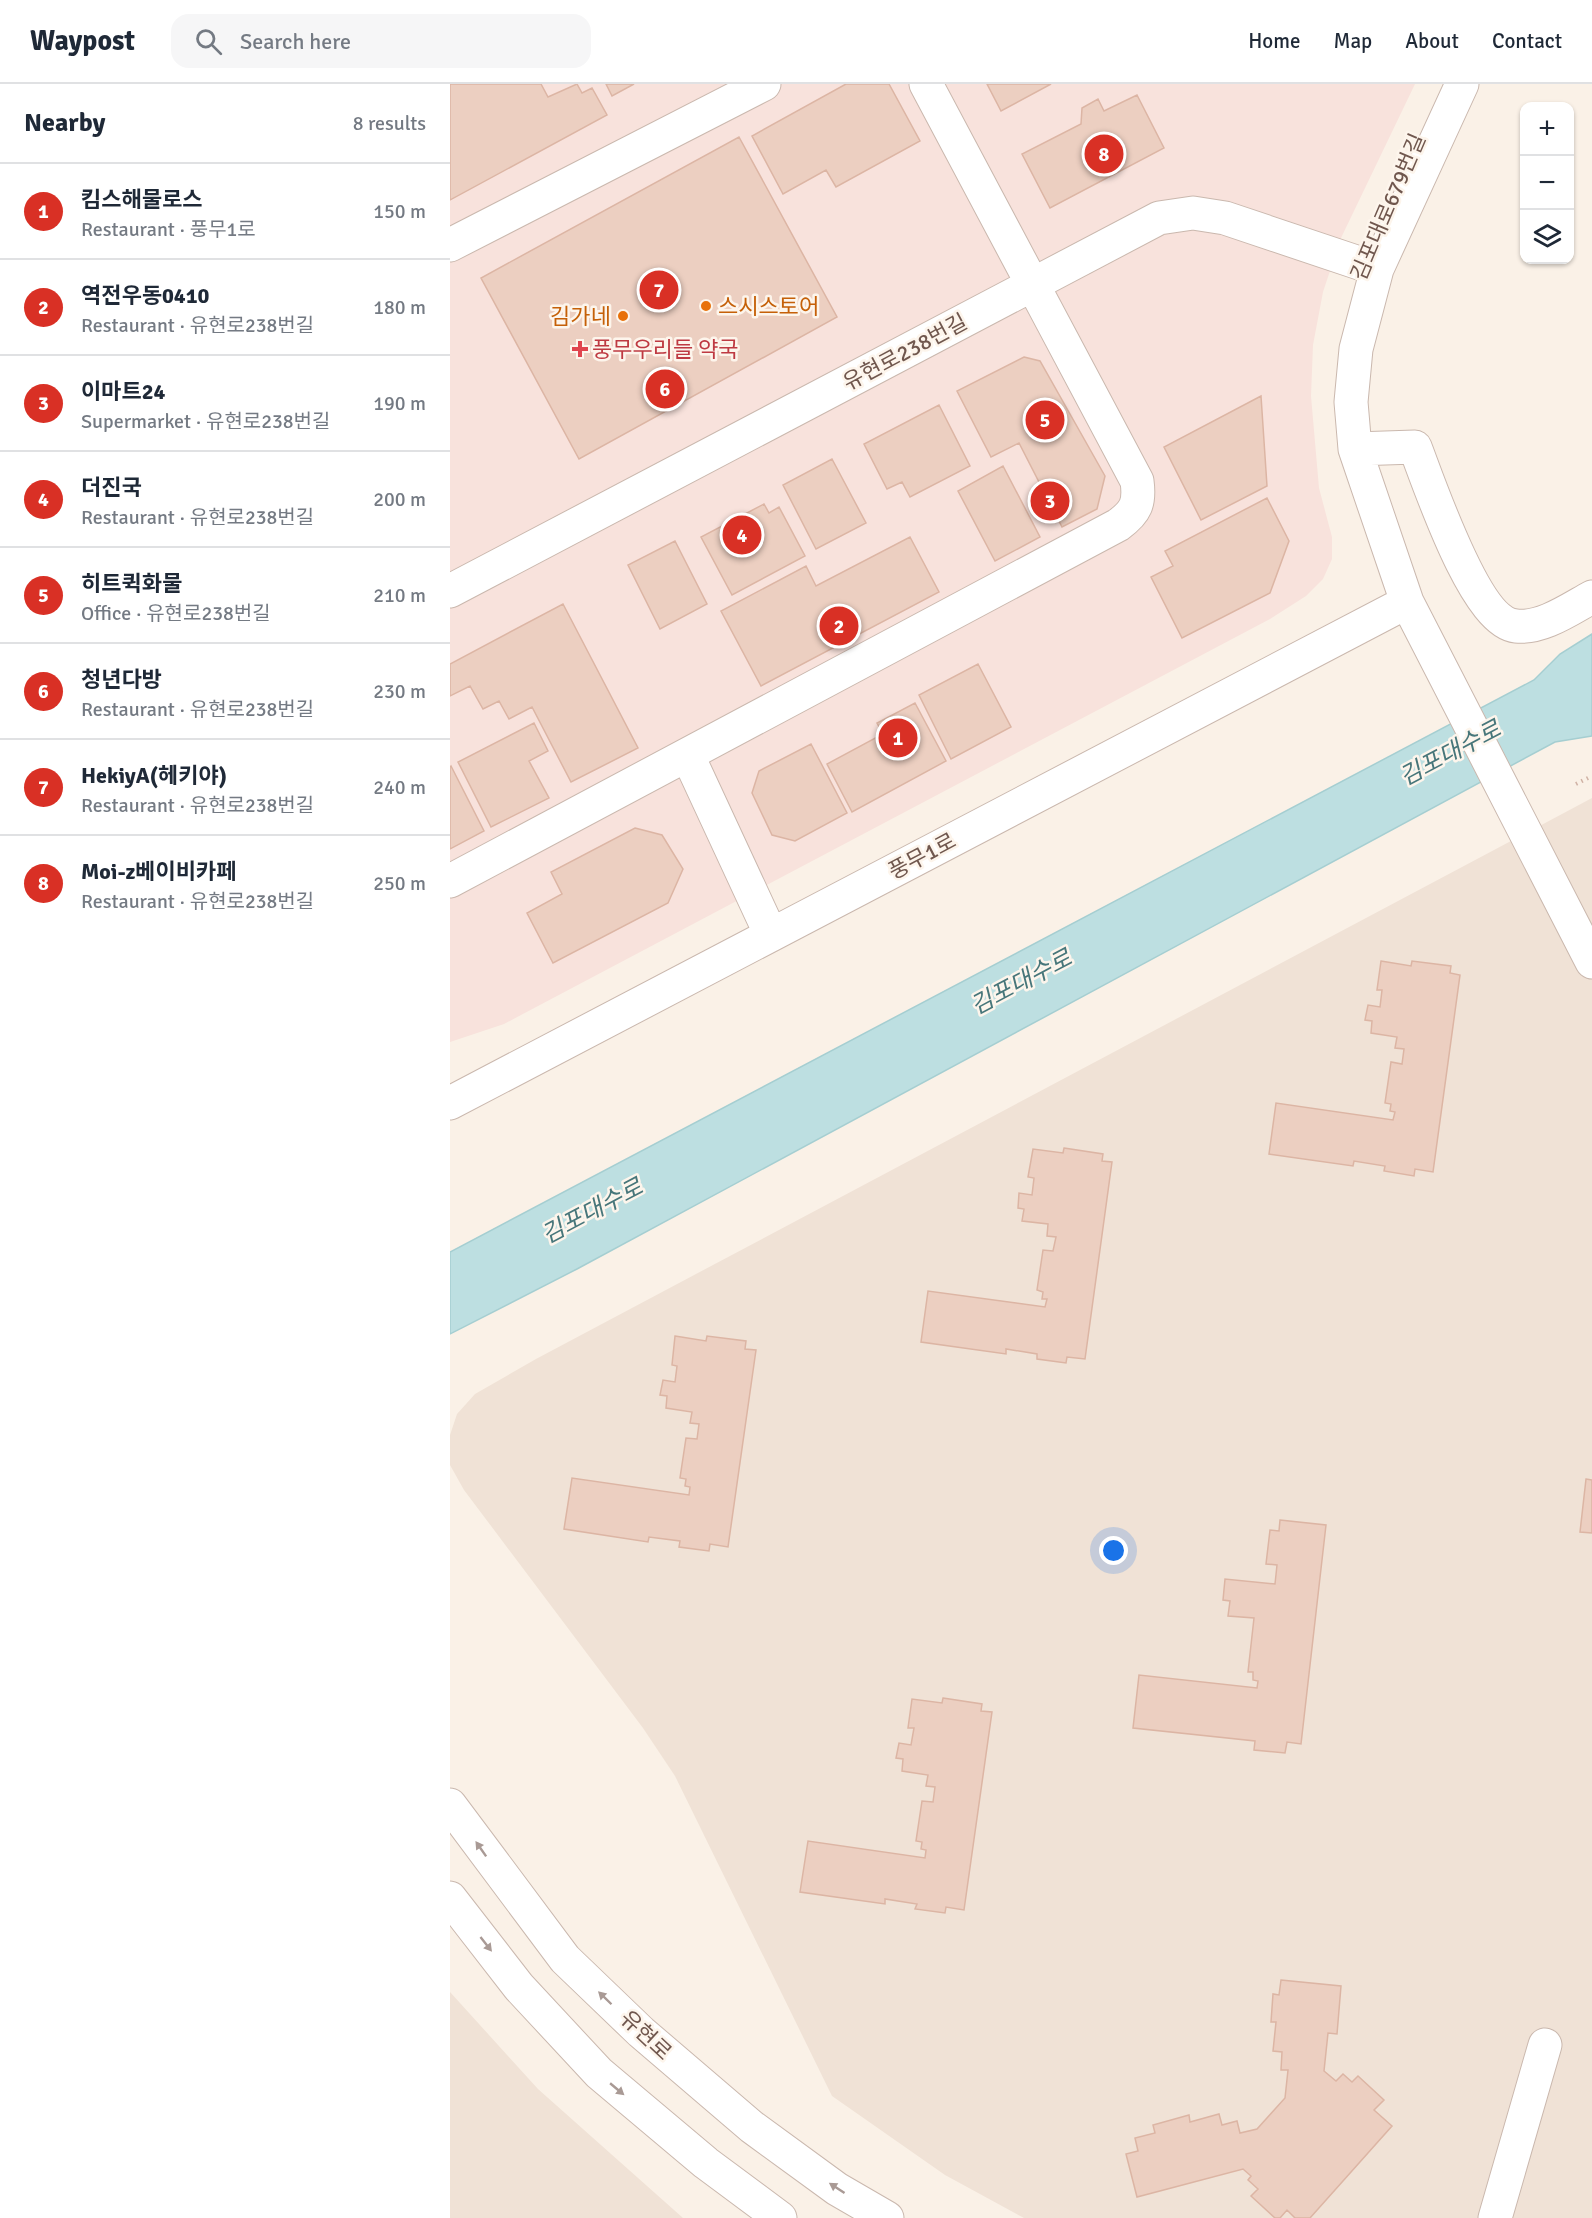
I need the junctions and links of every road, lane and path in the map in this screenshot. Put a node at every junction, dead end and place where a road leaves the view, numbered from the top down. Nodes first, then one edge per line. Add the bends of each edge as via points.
1 (764, 84) edge
2 (926, 84) edge
3 (1442, 84) edge
4 (1462, 84) edge
5 (450, 245) edge
6 (1368, 266) junction
7 (1034, 283) junction
8 (1354, 449) junction
9 (450, 591) edge
10 (1592, 597) edge
11 (1401, 605) junction
12 (688, 756) junction
13 (1592, 776) edge
14 (1576, 784) dead end
15 (450, 881) edge
16 (768, 927) junction
17 (1592, 962) edge
18 (450, 1085) edge
19 (450, 1103) edge
20 (450, 1805) edge
21 (450, 1898) edge
22 (1545, 2045) dead end
23 (780, 2218) edge
24 (887, 2218) edge
25 (1496, 2218) edge

1 - 5 street
2 - 7 street
3 - 6 street, 김포대로679번길
4 - 6 street, 김포대로679번길
6 - 7 street, 유현로238번길 via 1255,227 1193,213 1160,218
6 - 8 street, 김포대로679번길 via 1351,402
6 - 11 street, 김포대로679번길 via 1335,368 1332,400 1336,452 1358,522
7 - 9 street, 유현로238번길
7 - 12 street via 1137,481 1139,499 1133,515
8 - 10 street via 1415,447 1463,563 1484,603 1500,620 1515,627 1536,624
8 - 11 street, 김포대로679번길
11 - 16 street, 풍무1로 via 1326,628 1158,711
11 - 17 street via 1437,662
12 - 15 street
12 - 16 street
13 - 14 path
16 - 18 street, 풍무1로
16 - 19 street, 풍무1로
24 -> 20 street, 유현로 via 837,2188 752,2127 641,2032 565,1959
21 -> 23 street via 519,1987 599,2073 706,2163
22 - 25 street

